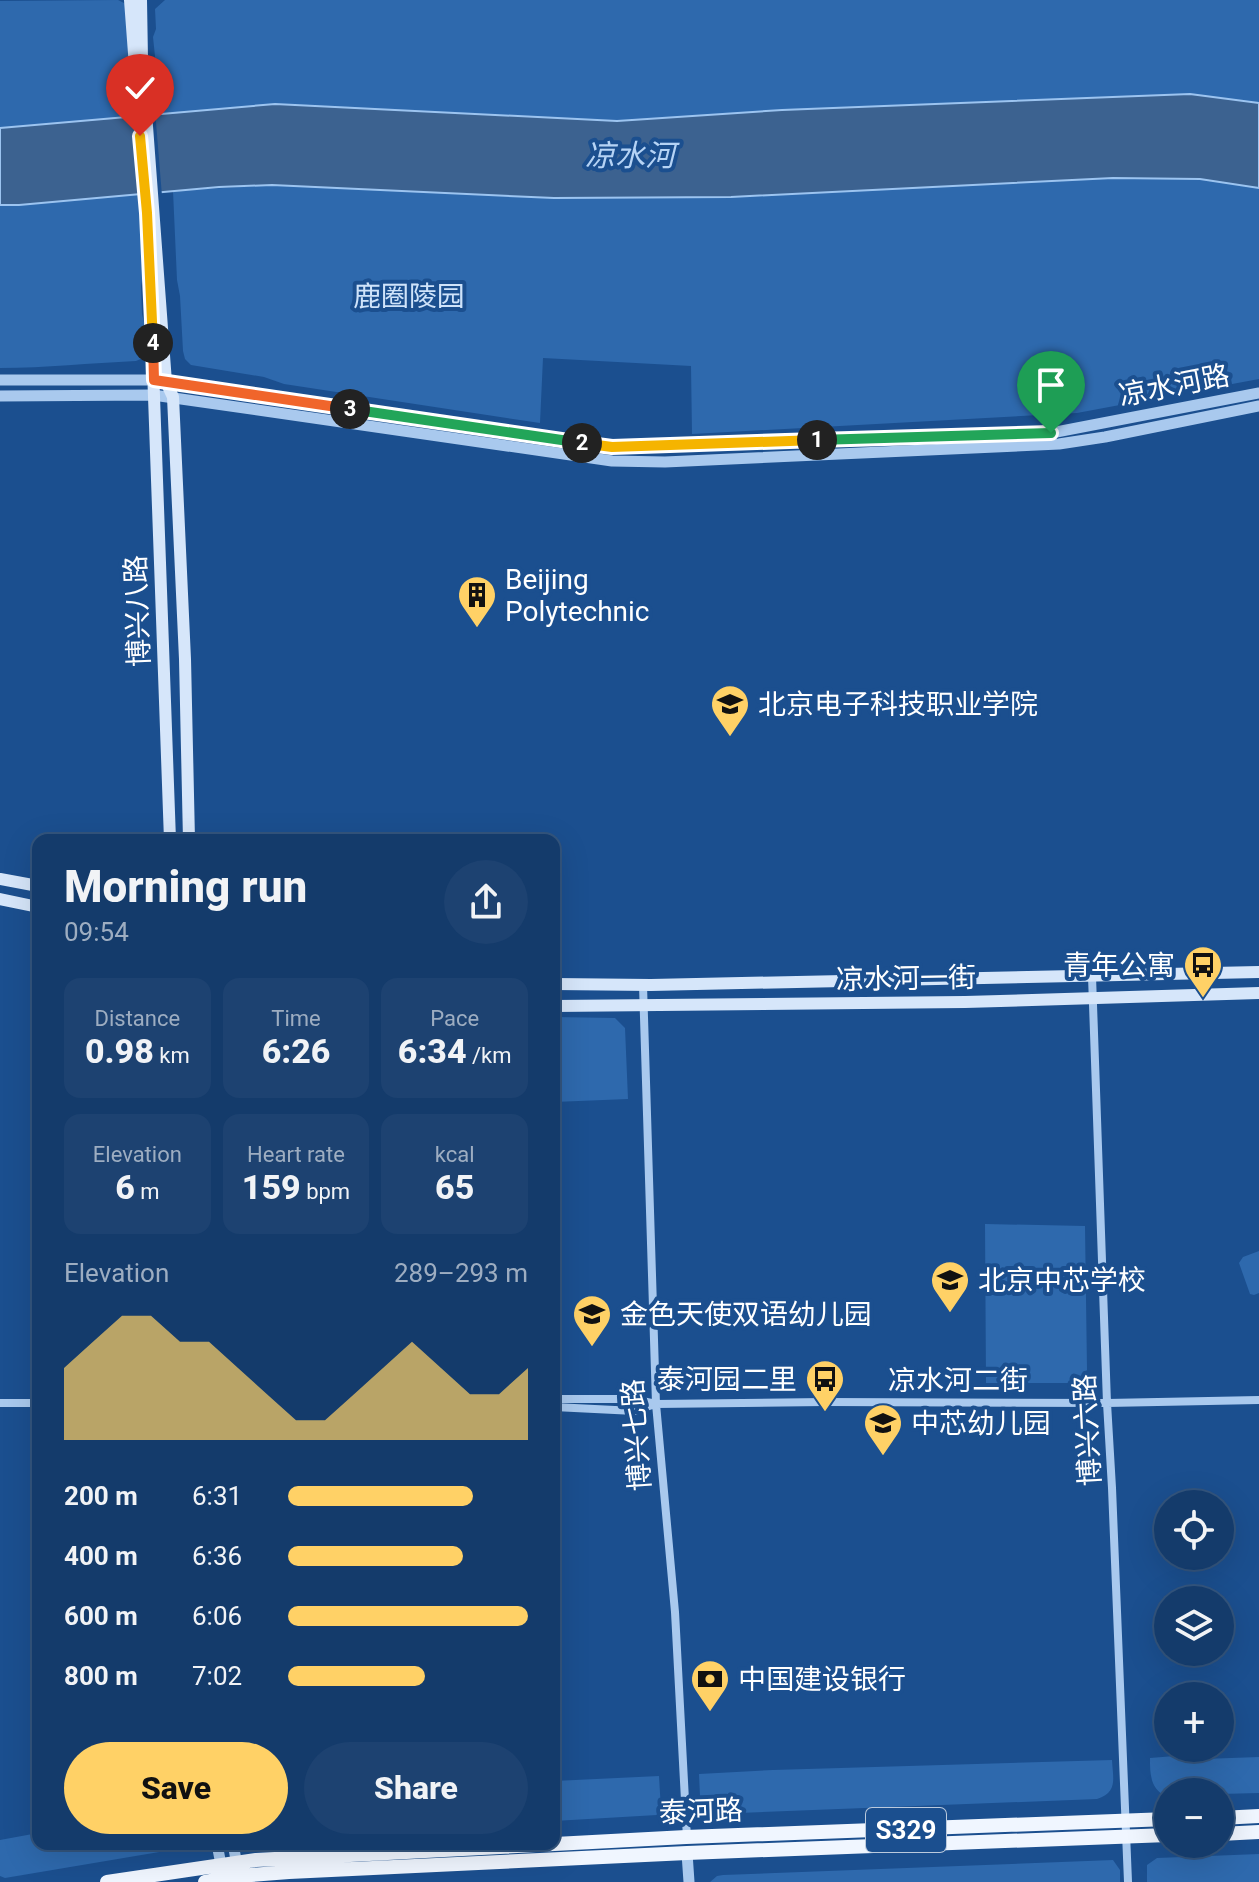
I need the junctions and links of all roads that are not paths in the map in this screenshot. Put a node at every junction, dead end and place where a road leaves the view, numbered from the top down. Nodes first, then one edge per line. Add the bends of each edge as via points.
1 (130, 0) edge
2 (141, 0) edge
3 (138, 59) junction
4 (0, 380) edge
5 (160, 381) junction
6 (1259, 393) edge
7 (153, 395) junction
8 (0, 396) edge
9 (173, 397) junction
10 (1259, 406) edge
11 (170, 834) edge
12 (189, 834) edge
13 (0, 879) edge
14 (32, 885) edge
15 (0, 899) edge
16 (32, 906) edge
17 (1259, 972) edge
18 (1092, 976) junction
19 (560, 984) edge
20 (603, 984) junction
21 (643, 985) junction
22 (1259, 993) edge
23 (1093, 997) junction
24 (601, 1005) junction
25 (644, 1005) junction
26 (560, 1006) edge
27 (560, 1399) edge
28 (1259, 1400) edge
29 (0, 1403) edge
30 (32, 1403) edge
31 (1107, 1403) junction
32 (656, 1404) junction
33 (560, 1407) edge
34 (1259, 1816) edge
35 (1234, 1817) edge
36 (1154, 1820) edge
37 (1126, 1821) junction
38 (1259, 1832) edge
39 (1234, 1833) edge
40 (1154, 1835) edge
41 (1127, 1836) junction
42 (686, 1837) junction
43 (560, 1847) edge
44 (220, 1850) edge
45 (233, 1850) edge
46 (526, 1850) edge
47 (687, 1853) junction
48 (231, 1874) edge
49 (107, 1882) edge
50 (205, 1882) edge
51 (689, 1882) edge
52 (1128, 1882) edge

1 - 3 main road
2 - 3 main road
3 - 5 main road
4 - 5 street, 凉水河路
5 - 6 street, 凉水河路 via 612,447 1051,433
5 - 7 main road, 博兴八路
5 - 9 main road, 博兴八路
7 - 8 street, 凉水河路
7 - 9 street, 凉水河路
7 - 11 main road, 博兴八路
9 - 10 street, 凉水河路 via 612,461 665,462 1059,444
9 - 12 main road, 博兴八路
13 - 14 main road
15 - 16 main road
17 - 18 main road, 凉水河一街
18 - 21 main road, 凉水河一街
18 - 23 street, 博兴六路
19 - 20 main road, 凉水河一街
20 - 21 main road, 凉水河一街
20 - 24 main road via 608,995
21 - 25 street, 博兴七路
22 - 23 main road, 凉水河一街
23 - 25 main road, 凉水河一街
23 - 31 street, 博兴六路
24 - 25 main road, 凉水河一街
24 - 26 main road, 凉水河一街
25 - 32 street, 博兴七路
27 - 32 street, 凉水河二街
28 - 31 street, 凉水河二街
29 - 30 street
31 - 32 street, 凉水河二街
31 - 37 street, 博兴六路
32 - 33 street, 凉水河二街 via 635,1411
32 - 42 street, 博兴七路 via 675,1612
34 - 35 main road
36 - 37 main road, 泰河路 / S329
37 - 41 street, 博兴六路
37 - 42 main road, 泰河路 / S329
38 - 39 main road
40 - 41 main road, 泰河路 / S329
41 - 47 main road, 泰河路 / S329
41 - 52 street, 博兴六路
42 - 43 main road, 泰河路 / S329
42 - 47 street, 博兴七路
44 - 48 street
45 - 48 street
46 - 48 main road, 泰河路 / S329
47 - 48 main road, 泰河路 / S329
47 - 51 street, 博兴七路
48 - 49 main road, S329
48 - 50 main road, S329

